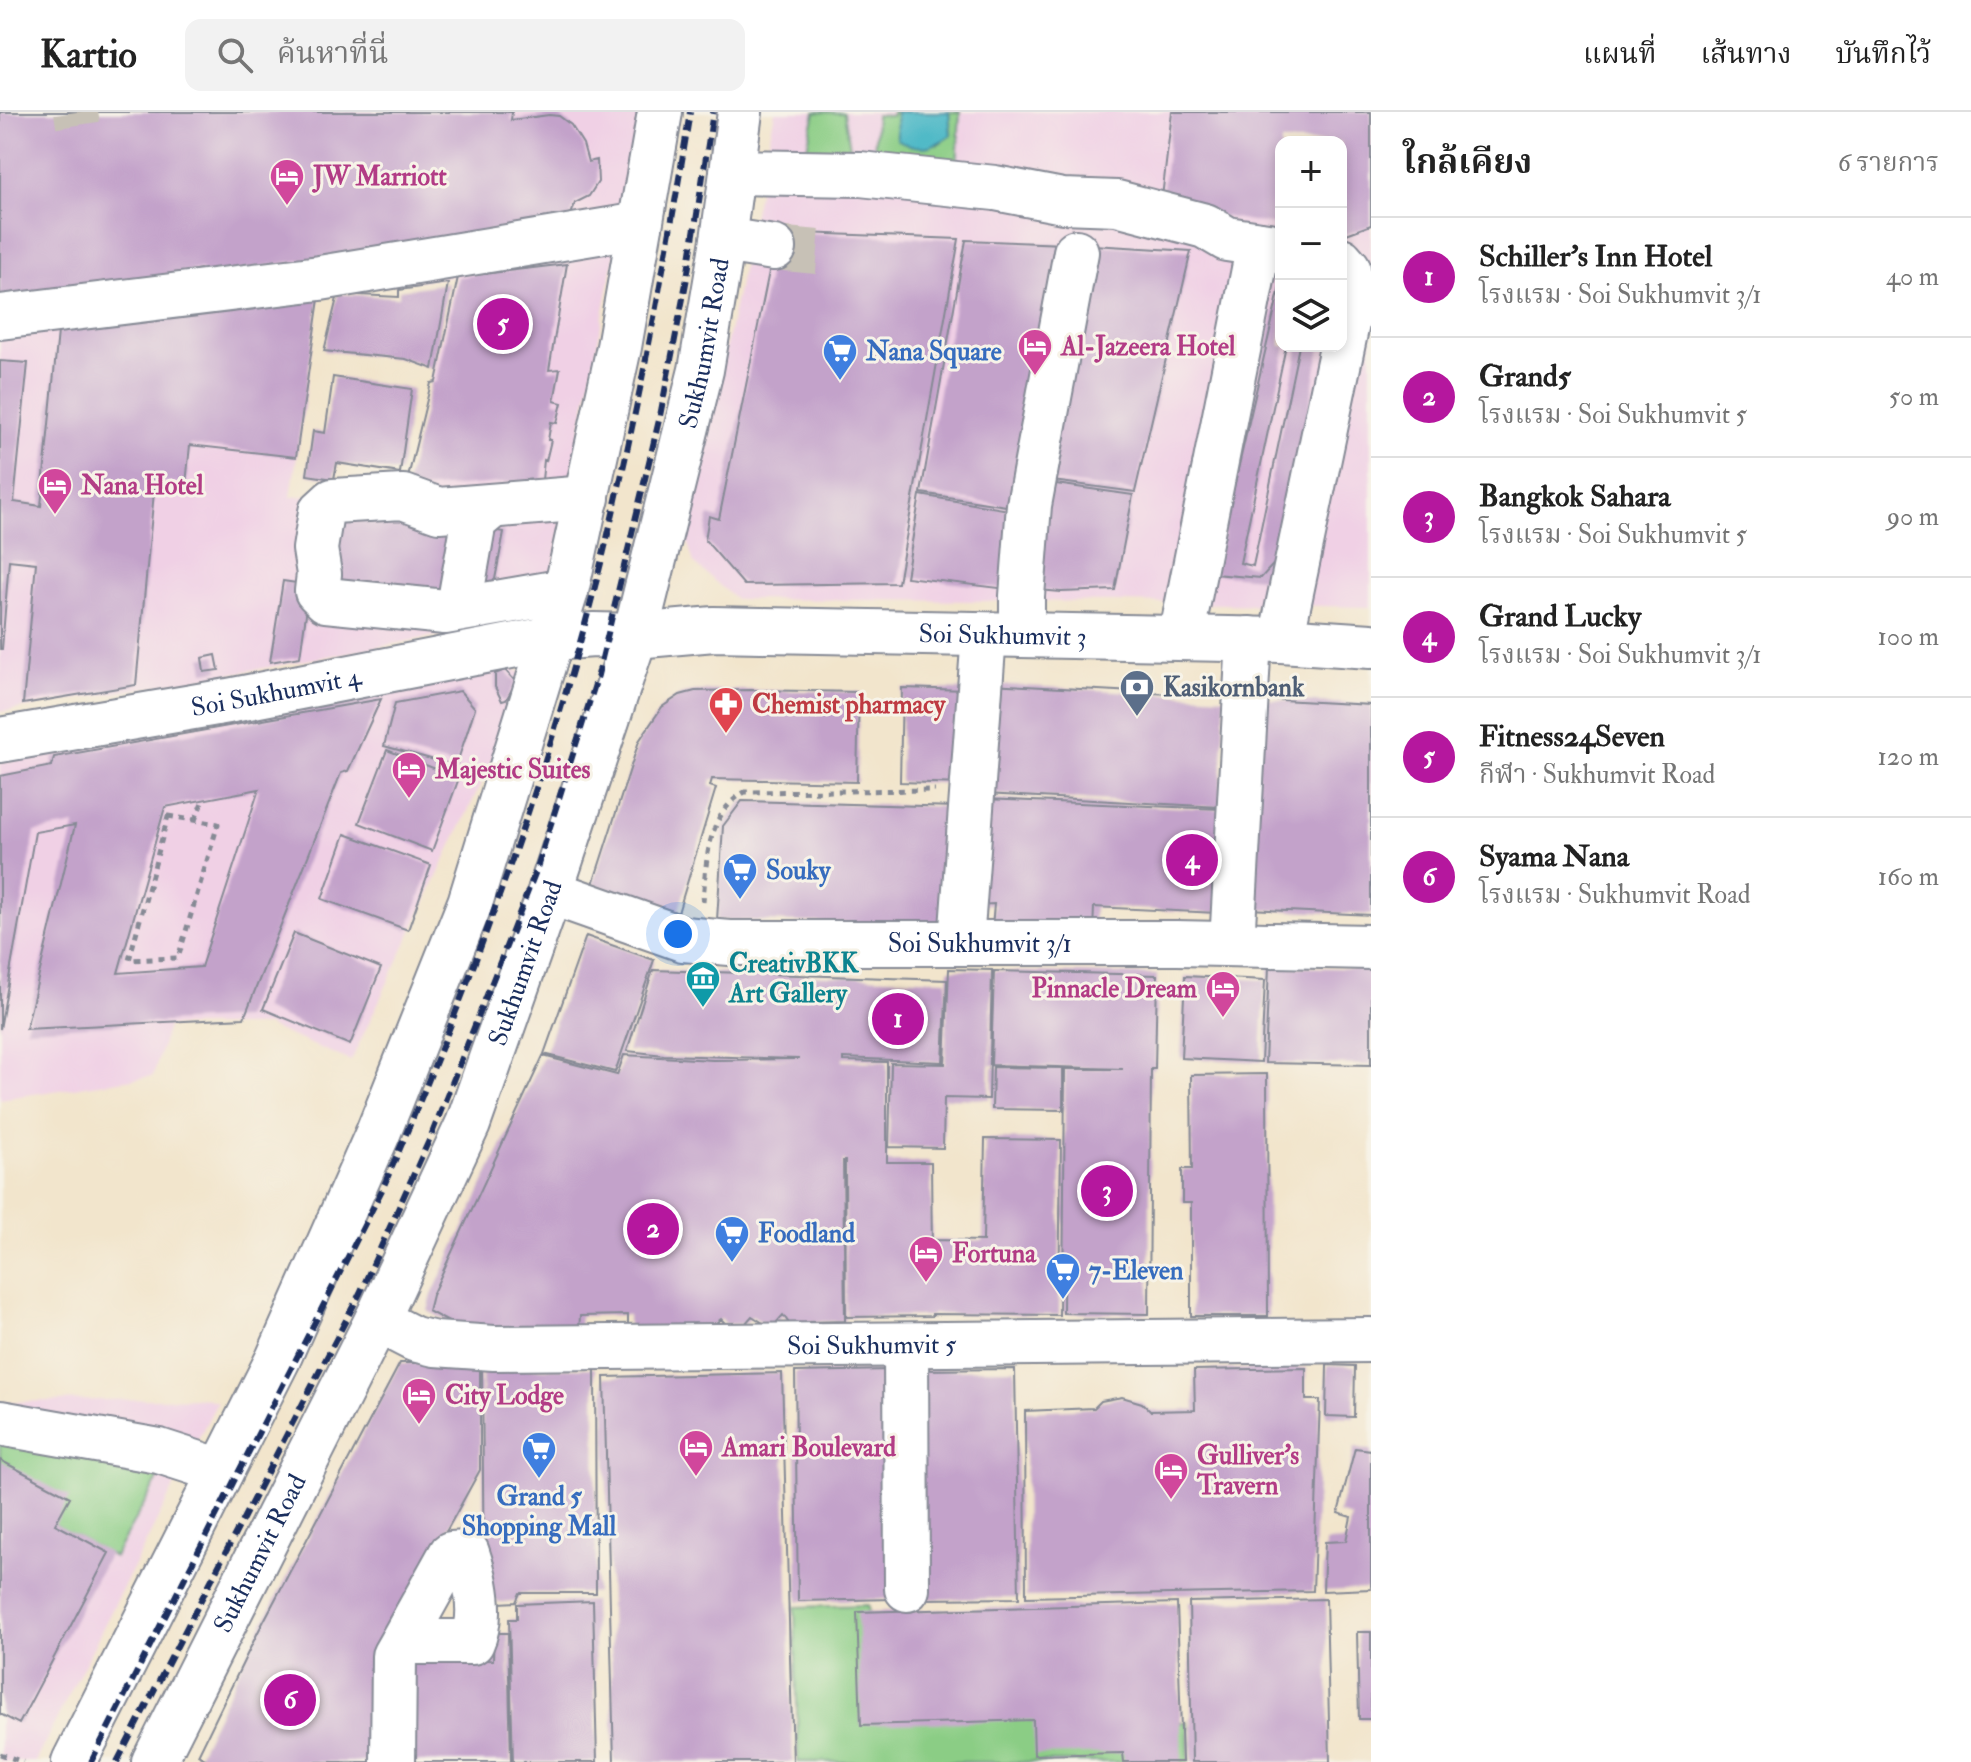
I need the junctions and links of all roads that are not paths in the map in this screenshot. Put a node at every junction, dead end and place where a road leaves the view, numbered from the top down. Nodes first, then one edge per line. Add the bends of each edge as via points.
1 (660, 112) edge
2 (740, 112) edge
3 (732, 172) junction
4 (640, 225) junction
5 (723, 240) junction
6 (1270, 246) edge
7 (774, 248) tunnel mouth
8 (1076, 252) dead end
9 (1347, 267) edge
10 (0, 317) edge
11 (587, 498) junction
12 (505, 505) junction
13 (566, 591) junction
14 (480, 606) junction
15 (1003, 635) junction
16 (635, 636) junction
17 (552, 638) junction
18 (1181, 638) junction
19 (1265, 640) junction
20 (1371, 646) edge
21 (0, 740) edge
22 (550, 892) junction
23 (961, 942) junction
24 (1232, 944) junction
25 (1371, 947) edge
26 (377, 1320) junction
27 (1371, 1340) edge
28 (906, 1345) junction
29 (0, 1423) edge
30 (221, 1471) junction
31 (907, 1589) dead end
32 (402, 1642) dead end
33 (74, 1762) edge
34 (154, 1762) edge
35 (393, 1762) edge

1 - 4 street
2 - 3 street, Sukhumvit Road
3 - 5 street, Sukhumvit Road
3 - 6 street via 860,174 1063,201 1117,203 1205,226 1227,239
4 - 10 street via 320,278
4 - 11 street
5 - 7 street
5 - 16 street, Sukhumvit Road via 701,370
6 - 18 street
8 - 15 street via 1029,505 1022,596
9 - 19 street via 1351,304
11 - 12 street
11 - 13 street
12 - 14 street
12 - 14 street via 439,510 403,497 333,501 321,512 315,549 317,591 326,600 445,612
13 - 14 street
13 - 17 street
15 - 16 street, Soi Sukhumvit 3 via 714,629
15 - 18 street, Soi Sukhumvit 3
15 - 23 street via 972,789
16 - 17 street, Soi Sukhumvit 3
16 - 22 street, Sukhumvit Road
17 - 21 street, Soi Sukhumvit 4
17 - 30 street via 470,903 365,1162 278,1359
18 - 19 street, Soi Sukhumvit 3
19 - 20 street, Soi Sukhumvit 3
19 - 24 street
22 - 23 street, Soi Sukhumvit 3/1 via 683,939
22 - 26 street, Sukhumvit Road via 468,1124
23 - 24 street, Soi Sukhumvit 3/1
24 - 25 street, Soi Sukhumvit 3/1
26 - 28 street, Soi Sukhumvit 5 via 414,1339 494,1348
26 - 34 street, Sukhumvit Road
27 - 28 street, Soi Sukhumvit 5
28 - 31 street
29 - 30 street via 159,1451
30 - 33 street
32 - 35 street via 394,1656

